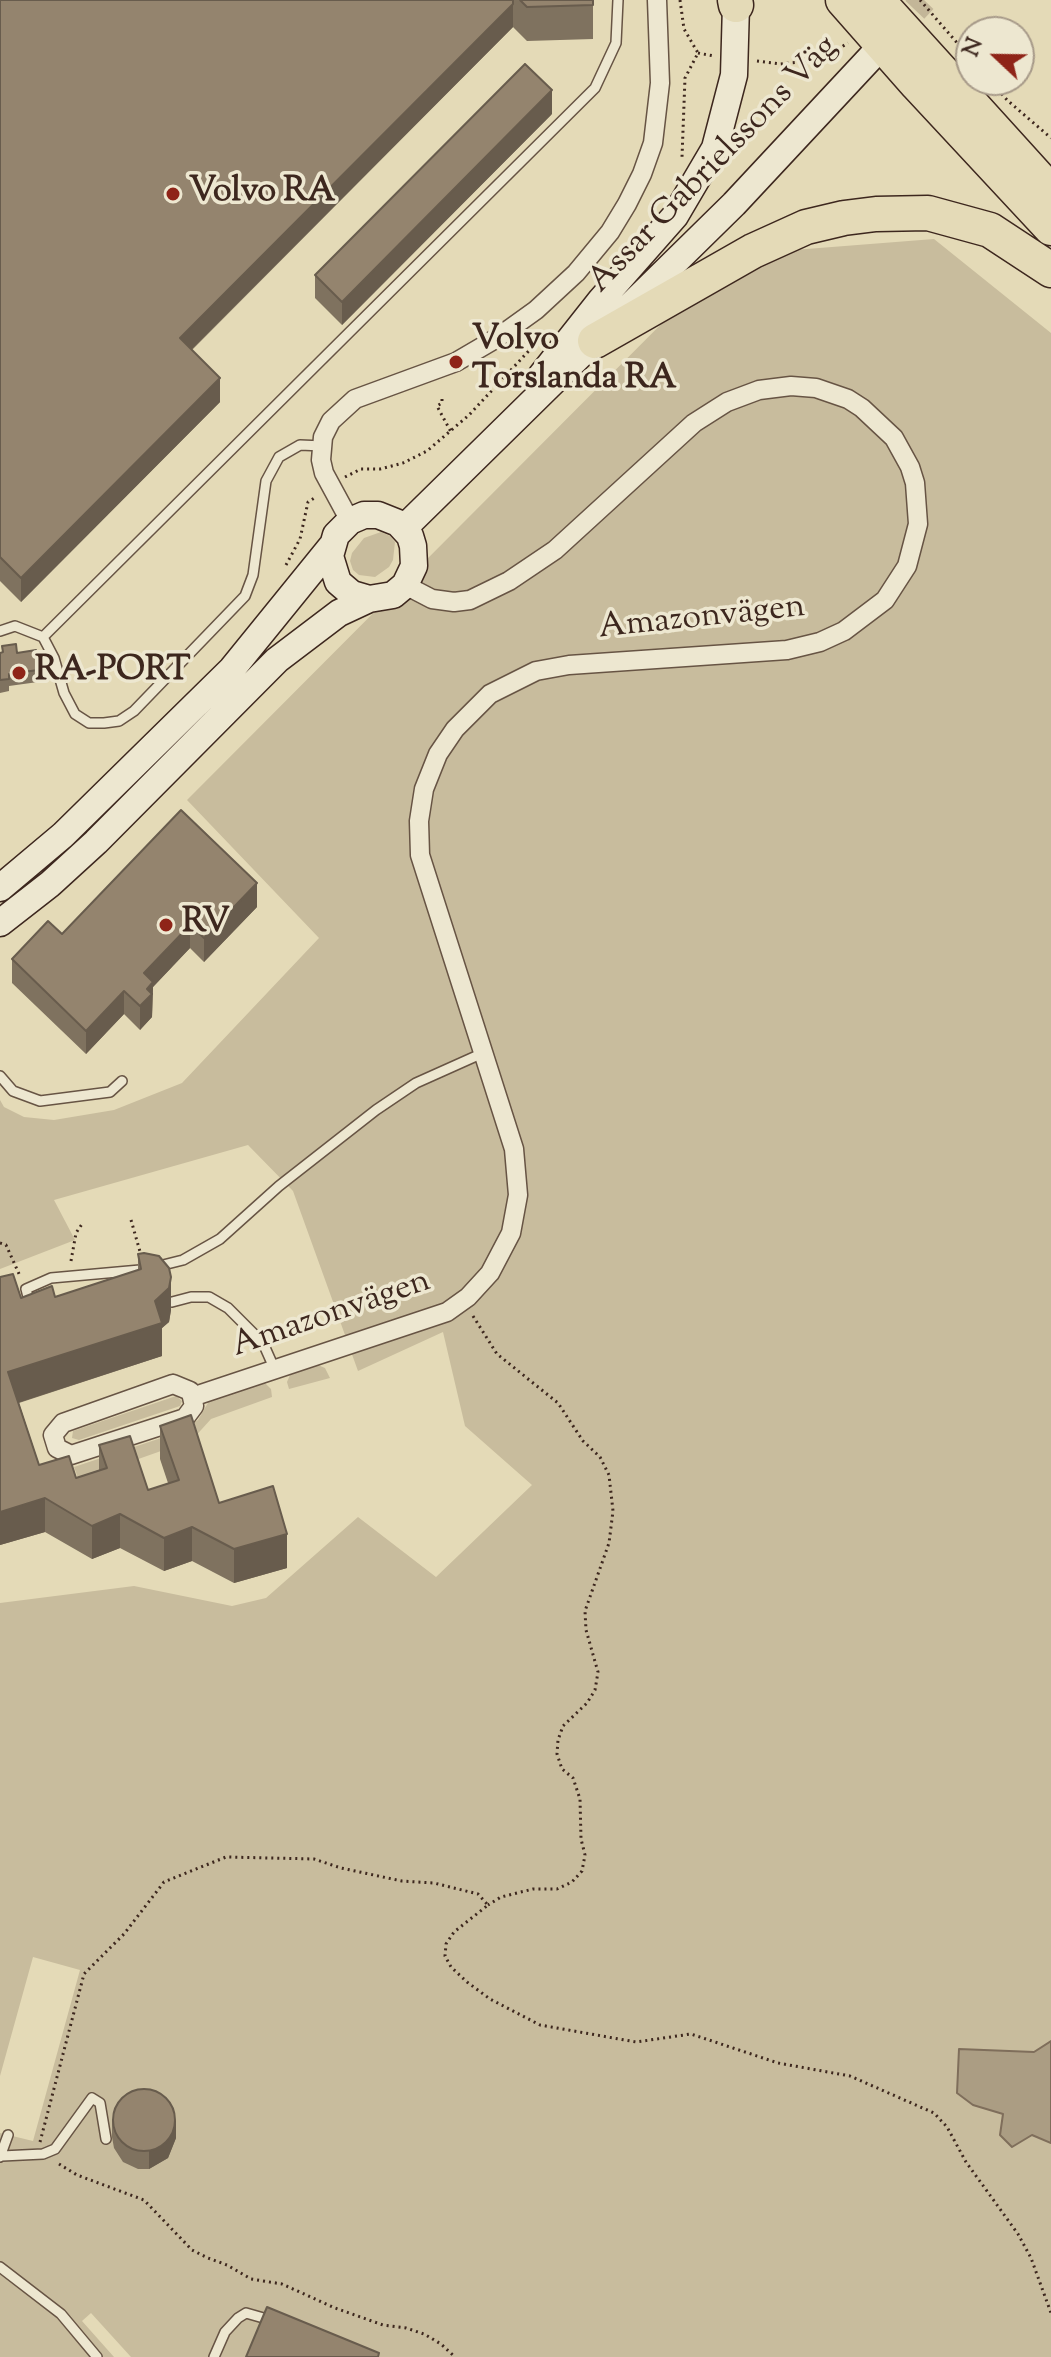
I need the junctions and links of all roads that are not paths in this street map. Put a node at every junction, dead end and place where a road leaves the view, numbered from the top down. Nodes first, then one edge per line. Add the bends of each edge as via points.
1 (618, 0) edge
2 (657, 0) edge
3 (843, 0) edge
4 (877, 0) edge
5 (736, 2) edge
6 (866, 44) tunnel mouth
7 (1051, 192) edge
8 (1051, 228) edge
9 (1051, 270) edge
10 (595, 341) junction
11 (506, 429) junction
12 (323, 446) junction
13 (350, 521) junction
14 (404, 528) junction
15 (331, 547) junction
16 (405, 585) junction
17 (369, 599) junction
18 (0, 631) edge
19 (43, 637) junction
20 (0, 888) edge
21 (0, 923) edge
22 (483, 1053) junction
23 (0, 1076) edge
24 (122, 1081) dead end
25 (172, 1302) edge
26 (30, 1307) edge
27 (275, 1370) junction
28 (192, 1397) junction
29 (8, 2135) dead end
30 (106, 2139) dead end
31 (1, 2157) edge
32 (0, 2267) edge
33 (284, 2325) edge
34 (97, 2357) edge
35 (214, 2357) edge

1 - 19 lane via 616,43 595,88
2 - 12 street via 660,83 653,143 610,232 576,273 497,338 456,362 355,399 331,421
3 - 8 highway
4 - 7 highway
5 - 11 street, Assar Gabrielssons Väg via 734,75 709,160 675,216 552,360
6 - 10 street, Assar Gabrielssons Väg via 762,176
9 - 10 highway via 990,230 928,213 844,218 806,227 753,251
10 - 11 street, Assar Gabrielssons Väg
11 - 14 street, Assar Gabrielssons Väg
12 - 13 street via 321,460
12 - 19 lane via 300,445 279,457 266,481 253,575 245,596 134,711 104,723 89,723 75,714
13 - 14 street via 378,515
13 - 15 street
14 - 16 street via 415,556
15 - 17 street via 338,582
15 - 20 street via 232,669 63,835
16 - 17 street via 393,595
16 - 22 street, Amazonvägen via 432,599 454,602 509,581 555,550 694,423 733,398 775,386 825,390 862,408 894,438 915,483 918,524 907,566 885,600 844,631 787,650 536,671 490,694 455,729 424,789 419,846
17 - 21 street via 339,613 277,660 96,842
18 - 19 lane via 15,626
22 - 26 lane via 416,1083 376,1110 220,1239 183,1260 133,1272 51,1278 26,1289
22 - 27 street, Amazonvägen via 514,1149 518,1195 513,1225 486,1278 463,1301 432,1319
23 - 24 lane via 13,1091 40,1101 110,1092
25 - 27 lane via 209,1297 228,1308 263,1343
27 - 28 street, Amazonvägen
28 - 28 street via 173,1384 63,1423 53,1435 57,1448 71,1455 185,1418 194,1406
29 - 31 lane
30 - 31 lane via 100,2103 92,2098 55,2149
32 - 34 lane via 61,2314
33 - 35 lane via 246,2313 231,2323

